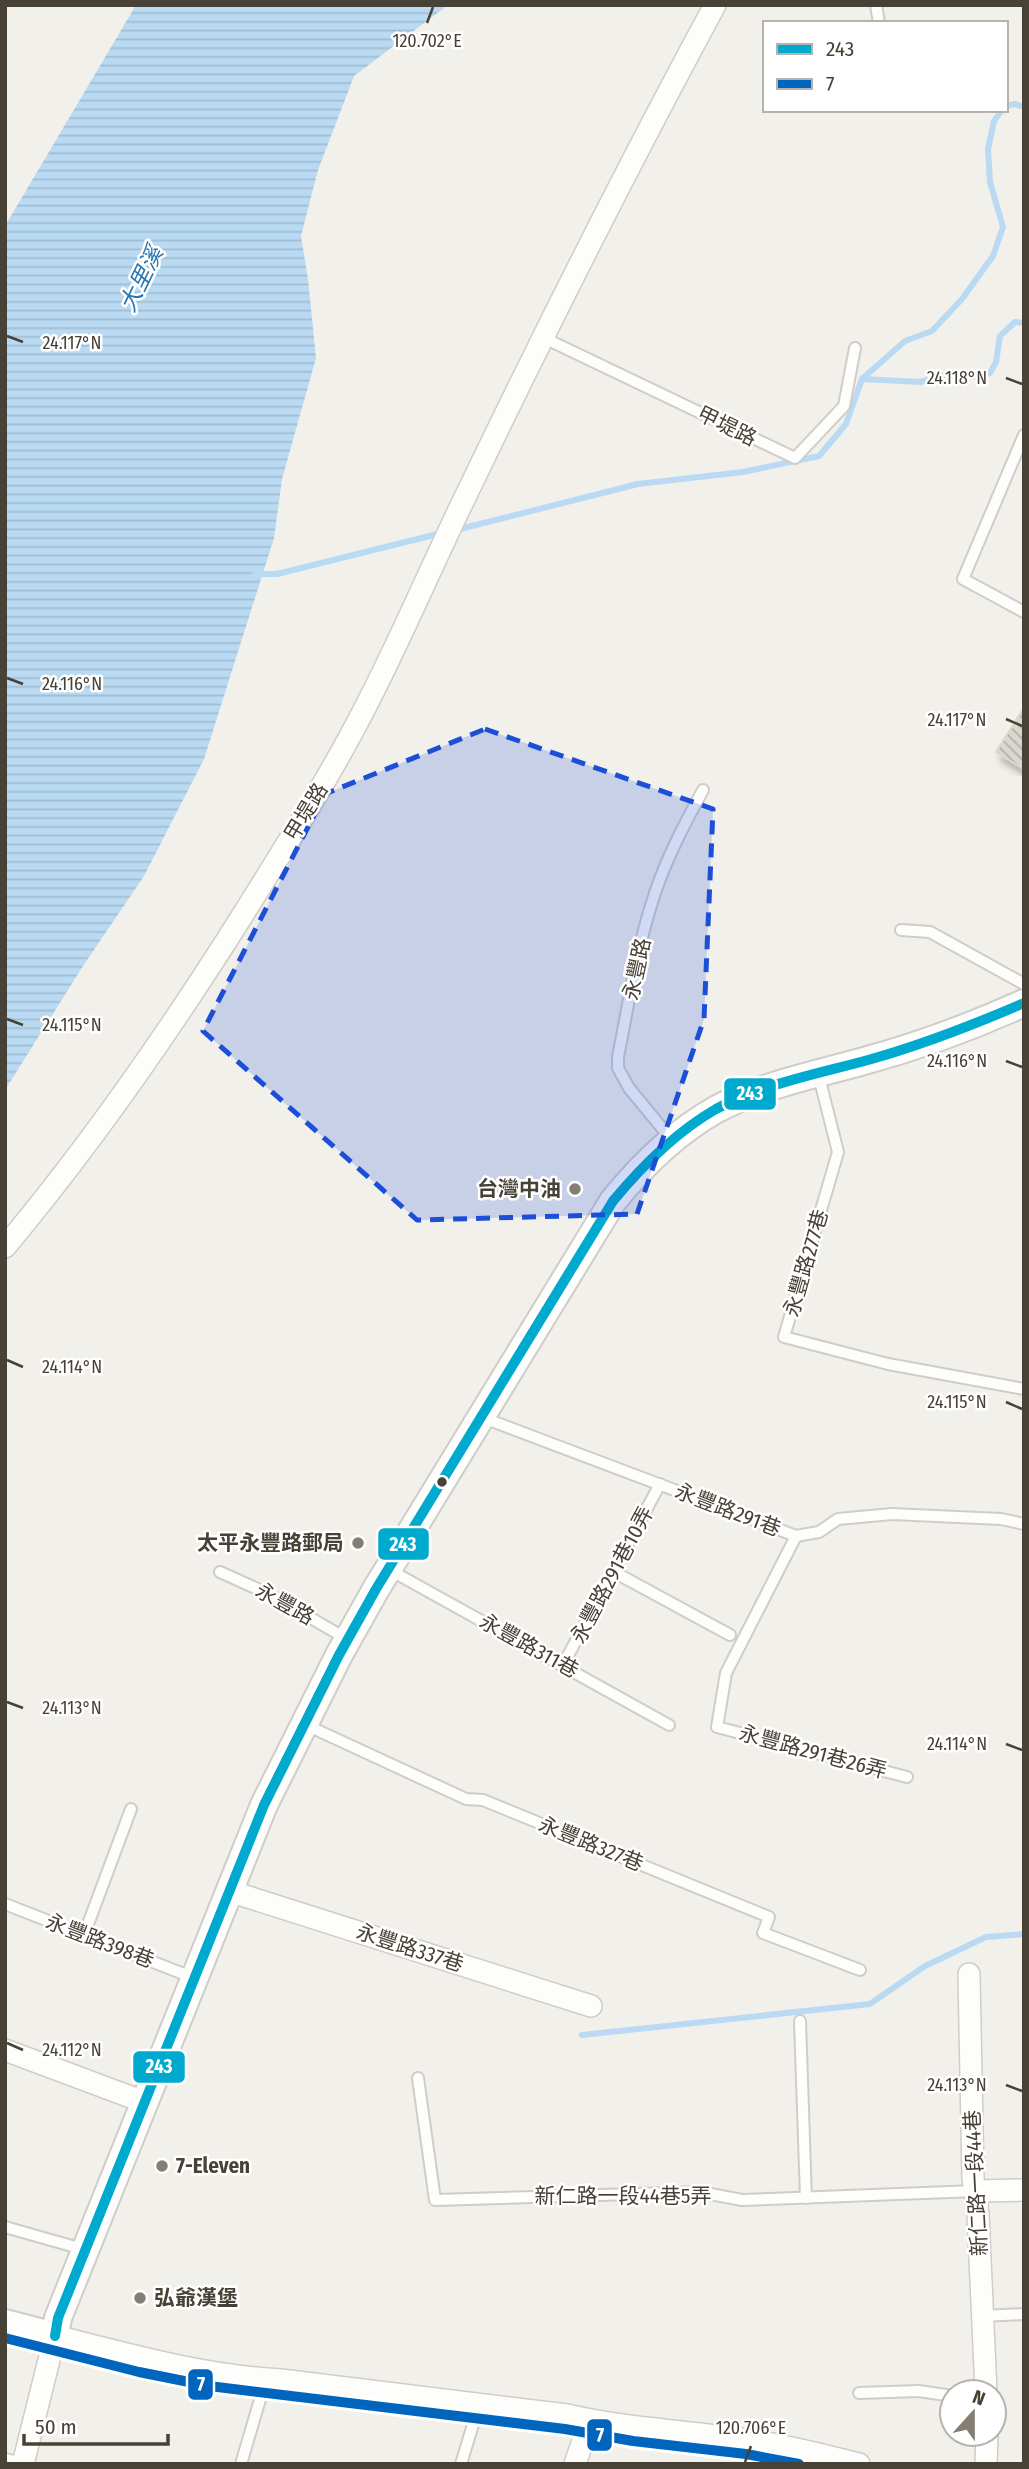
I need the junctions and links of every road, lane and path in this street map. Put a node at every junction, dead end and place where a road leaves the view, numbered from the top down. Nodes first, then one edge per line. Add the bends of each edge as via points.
1 (715, 5) edge
2 (542, 337) junction
3 (855, 348) dead end
4 (1024, 435) edge
5 (1024, 612) edge
6 (703, 790) dead end
7 (901, 930) dead end
8 (1024, 984) edge
9 (1024, 1003) edge
10 (818, 1073) junction
11 (672, 1140) junction
12 (5, 1247) edge
13 (1024, 1390) edge
14 (481, 1417) junction
15 (660, 1484) junction
16 (1024, 1524) edge
17 (796, 1536) junction
18 (388, 1569) junction
19 (220, 1572) dead end
20 (614, 1572) junction
21 (730, 1635) dead end
22 (347, 1639) junction
23 (563, 1665) junction
24 (304, 1724) junction
25 (669, 1725) dead end
26 (907, 1777) dead end
27 (131, 1810) dead end
28 (229, 1891) junction
29 (5, 1904) edge
30 (84, 1935) junction
31 (860, 1970) dead end
32 (969, 1974) dead end
33 (194, 1978) junction
34 (591, 2006) dead end
35 (800, 2021) dead end
36 (5, 2050) edge
37 (418, 2078) dead end
38 (144, 2102) junction
39 (1024, 2190) edge
40 (976, 2191) junction
41 (806, 2198) junction
42 (5, 2227) edge
43 (86, 2250) junction
44 (1024, 2314) edge
45 (982, 2316) junction
46 (5, 2323) edge
47 (55, 2336) junction
48 (985, 2378) edge
49 (266, 2379) junction
50 (859, 2393) dead end
51 (938, 2394) edge
52 (480, 2405) junction
53 (590, 2420) junction
54 (798, 2457) edge
55 (5, 2459) edge
56 (24, 2463) edge
57 (241, 2464) edge
58 (461, 2464) edge
59 (575, 2464) edge
60 (859, 2464) edge

1 - 2 street, 甲堤路
2 - 3 lane, 甲堤路 via 794,458 844,406
2 - 12 street, 甲堤路 via 369,701 271,870 124,1094
4 - 5 lane via 963,579
6 - 11 lane, 永豐路 via 655,894 618,1057 618,1068 629,1088
7 - 8 lane via 930,932
9 - 10 street via 947,1037
10 - 11 street via 775,1084 717,1109
10 - 13 lane, 永豐路277巷 via 838,1152 784,1338
11 - 14 street via 613,1200
14 - 15 lane, 永豐路291巷
14 - 18 street
15 - 17 lane, 永豐路291巷
15 - 20 lane, 永豐路291巷10弄
16 - 17 lane, 永豐路291巷 via 892,1514 838,1519 819,1532
17 - 26 lane, 永豐路291巷26弄 via 726,1673 717,1727
18 - 22 street
18 - 23 lane, 永豐路311巷
19 - 22 lane, 永豐路
20 - 21 lane
20 - 23 lane, 永豐路291巷10弄
22 - 24 street
23 - 25 lane, 永豐路311巷
24 - 28 street
24 - 31 lane, 永豐路327巷 via 466,1799 483,1800 769,1917 763,1933
27 - 30 lane
28 - 33 street
28 - 34 street, 永豐路337巷
29 - 30 lane, 永豐路398巷
30 - 33 lane, 永豐路398巷
32 - 40 street, 新仁路一段44巷
33 - 38 street
35 - 41 lane
36 - 38 street
37 - 41 lane, 新仁路一段44巷5弄 via 435,2200 700,2192 742,2200
38 - 43 street
39 - 40 street
40 - 41 lane, 新仁路一段44巷5弄
40 - 45 street, 新仁路一段44巷
42 - 43 lane
43 - 47 street
44 - 45 lane
45 - 48 street, 新仁路一段44巷
46 - 47 street
47 - 49 street via 173,2366
47 - 56 street
49 - 52 street
49 - 57 lane
50 - 51 lane
52 - 53 street
52 - 58 lane
53 - 54 street via 751,2440
53 - 59 street
54 - 60 street
55 - 56 lane

